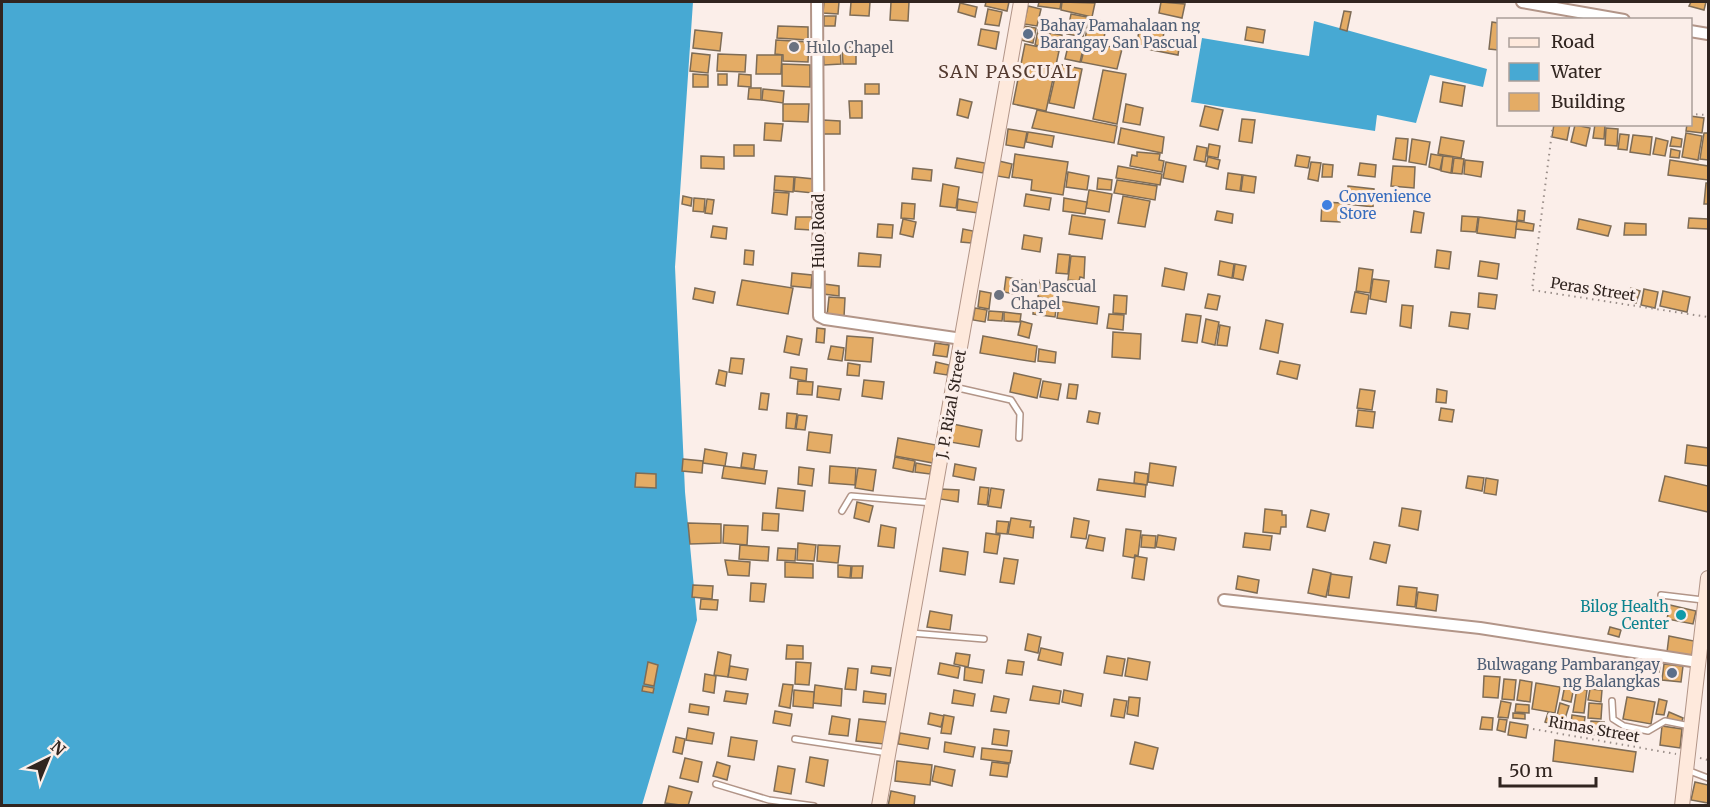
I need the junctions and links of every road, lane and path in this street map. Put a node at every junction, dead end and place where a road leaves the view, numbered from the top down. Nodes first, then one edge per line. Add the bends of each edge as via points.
1 (817, 2) edge
2 (1021, 2) edge
3 (1522, 2) edge
4 (1613, 18) edge
5 (1692, 31) edge
6 (1708, 34) edge
7 (1692, 114) edge
8 (1708, 116) edge
9 (1553, 126) edge
10 (1708, 317) edge
11 (962, 339) junction
12 (954, 387) junction
13 (1019, 438) dead end
14 (933, 503) junction
15 (842, 511) dead end
16 (1708, 578) edge
17 (1660, 595) dead end
18 (1224, 600) dead end
19 (1705, 601) junction
20 (909, 633) junction
21 (984, 639) dead end
22 (1698, 662) junction
23 (1612, 701) dead end
24 (1690, 726) junction
25 (1533, 729) dead end
26 (795, 739) dead end
27 (888, 753) junction
28 (1686, 763) junction
29 (1708, 778) edge
30 (716, 784) dead end
31 (814, 806) edge
32 (879, 806) edge
33 (1682, 806) edge

1 - 11 street, Hulo Road via 819,316
2 - 11 main road, J. P. Rizal Street
3 - 4 street
5 - 6 street
7 - 8 path
9 - 10 path, Peras Street via 1532,290
11 - 12 main road, J. P. Rizal Street
12 - 13 lane via 1011,400 1020,414
12 - 14 main road, J. P. Rizal Street
14 - 15 lane via 851,496
14 - 20 main road, J. P. Rizal Street
16 - 19 main road
17 - 19 lane
18 - 22 street via 1480,628
19 - 22 main road
20 - 21 lane
20 - 27 main road, J. P. Rizal Street
22 - 24 main road
23 - 24 lane via 1613,719 1624,726 1648,731 1665,721
24 - 28 main road
25 - 28 path, Rimas Street
26 - 27 lane
27 - 32 main road, J. P. Rizal Street
28 - 29 lane
28 - 33 main road
30 - 31 lane via 769,800

